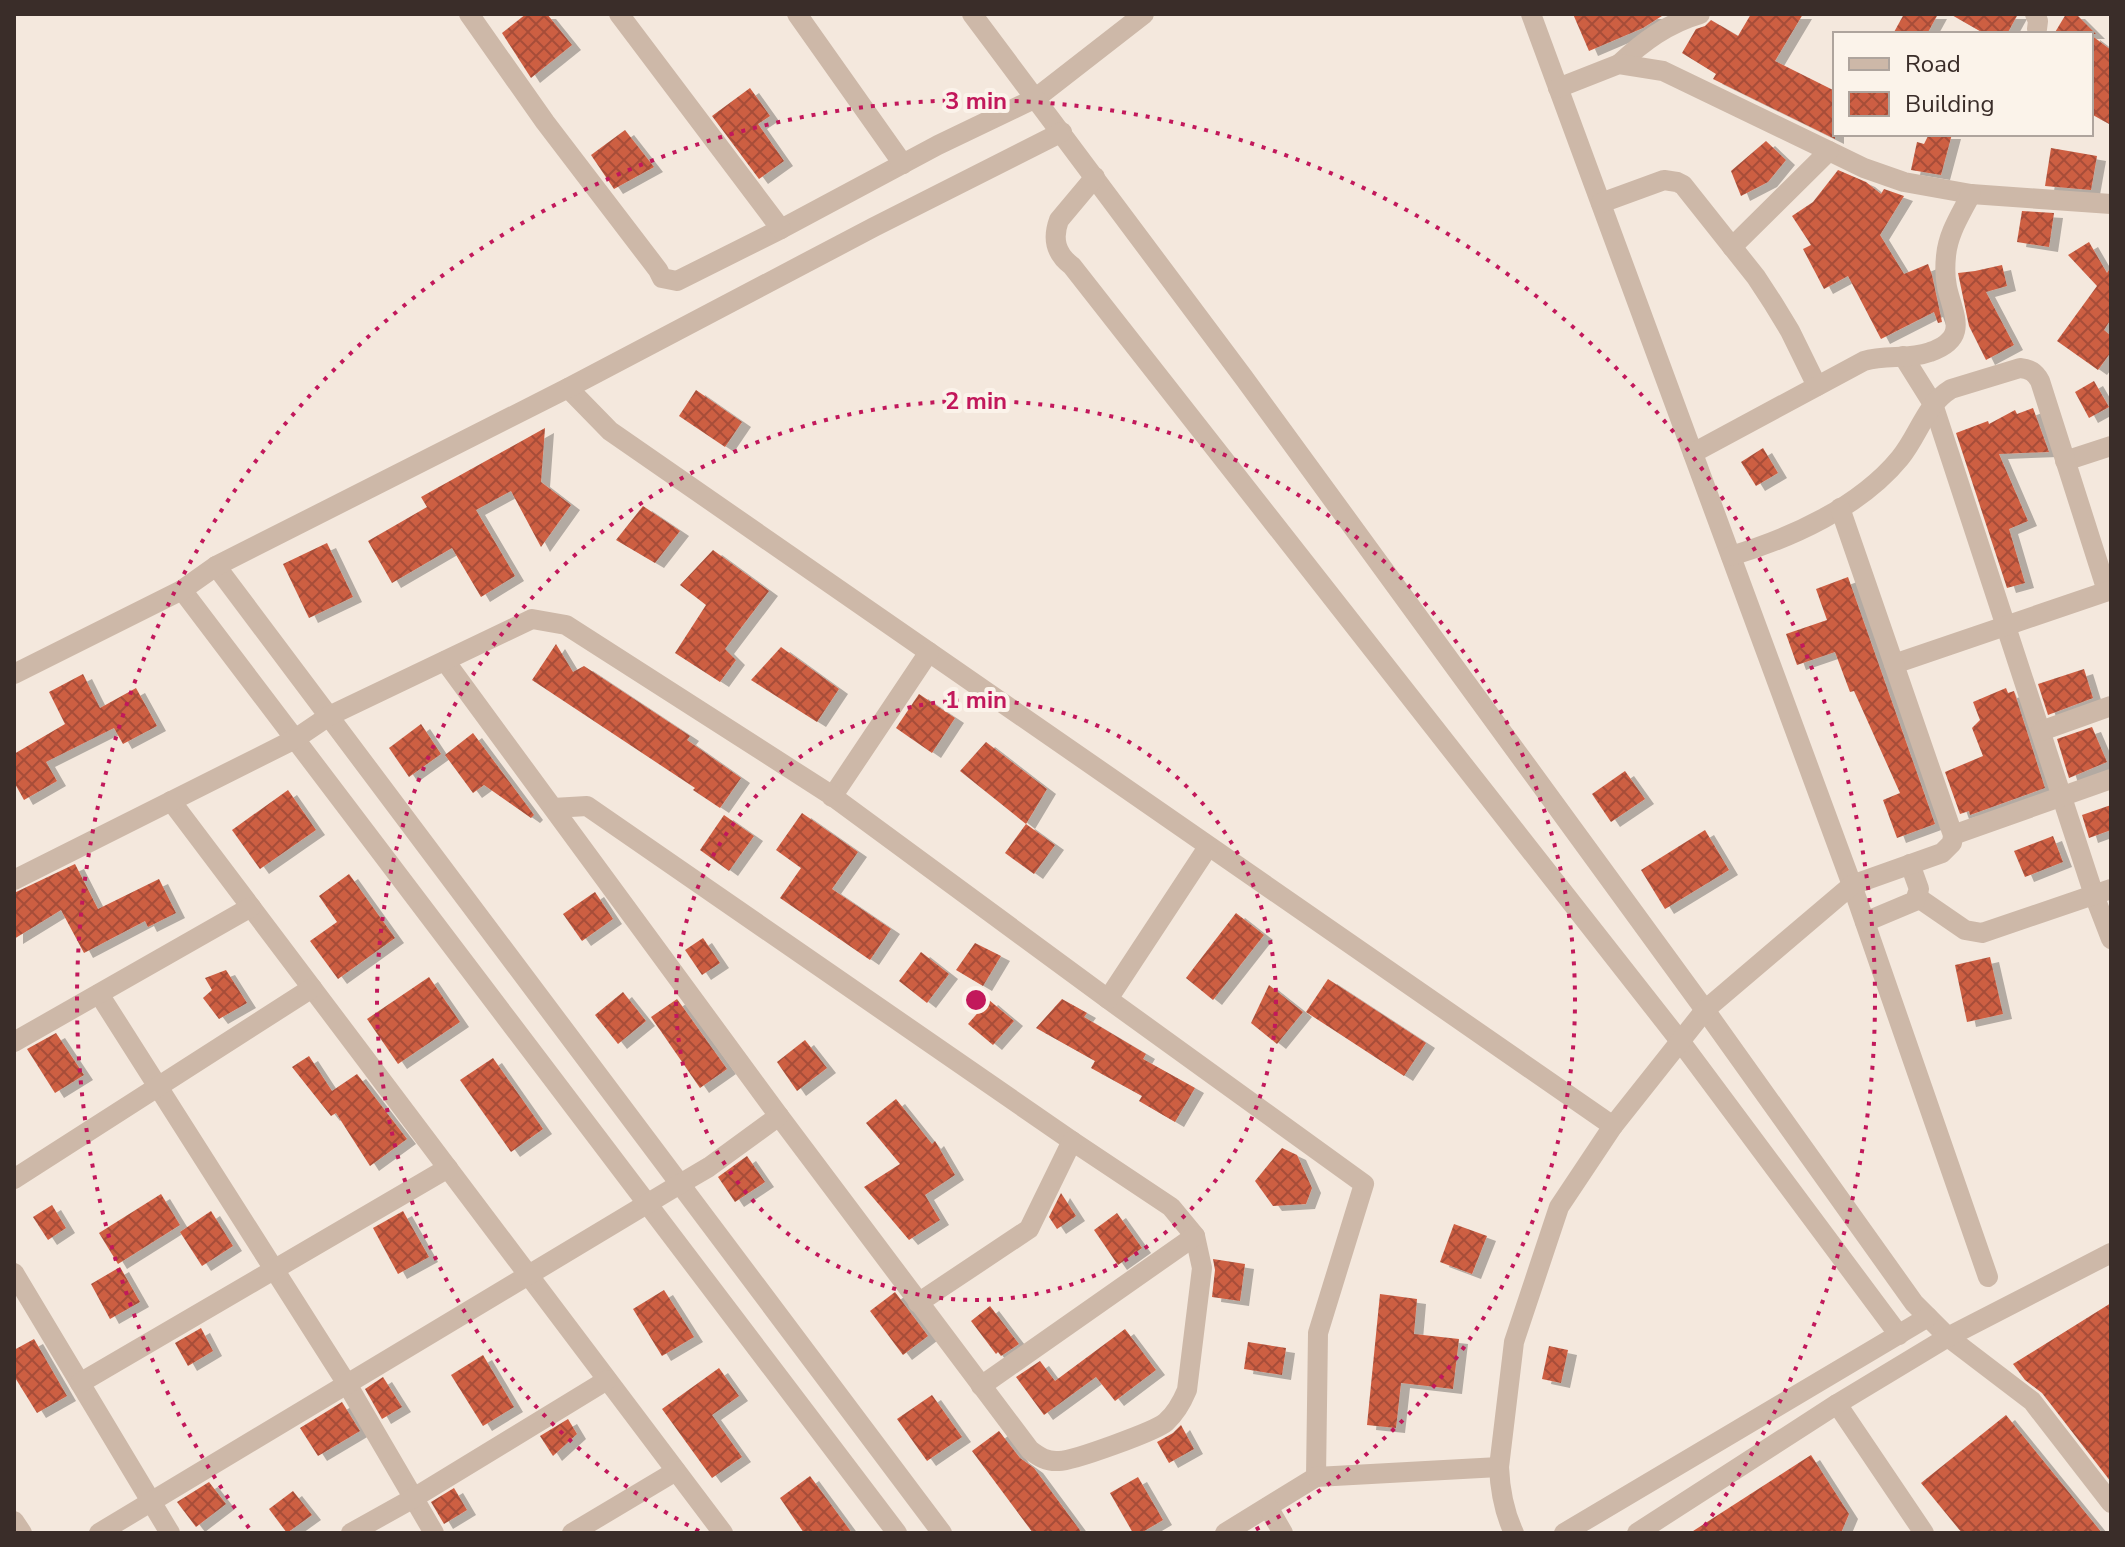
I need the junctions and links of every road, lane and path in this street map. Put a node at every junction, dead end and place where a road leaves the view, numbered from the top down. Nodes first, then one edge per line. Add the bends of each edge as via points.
1 (469, 14) edge
2 (619, 14) edge
3 (797, 14) edge
4 (972, 14) edge
5 (1144, 14) edge
6 (1531, 14) edge
7 (1700, 14) edge
8 (1619, 64) junction
9 (1558, 88) junction
10 (1036, 98) junction
11 (1062, 132) junction
12 (1829, 151) junction
13 (903, 164) junction
14 (1095, 177) junction
15 (1971, 194) junction
16 (1601, 203) junction
17 (2111, 204) edge
18 (781, 229) junction
19 (1732, 247) junction
20 (1903, 356) junction
21 (1817, 386) junction
22 (568, 388) junction
23 (1933, 404) junction
24 (2111, 446) edge
25 (1693, 453) junction
26 (2065, 461) junction
27 (1840, 508) junction
28 (1731, 556) junction
29 (216, 566) junction
30 (182, 590) junction
31 (2109, 590) edge
32 (2006, 626) junction
33 (929, 652) junction
34 (445, 661) junction
35 (1894, 664) junction
36 (14, 674) edge
37 (2111, 706) edge
38 (329, 716) junction
39 (2041, 731) junction
40 (295, 739) junction
41 (2111, 779) edge
42 (2062, 796) junction
43 (832, 797) junction
44 (171, 801) junction
45 (553, 808) junction
46 (1953, 835) junction
47 (1208, 847) junction
48 (1910, 864) junction
49 (14, 880) edge
50 (1852, 885) junction
51 (2103, 892) edge
52 (1917, 897) junction
53 (251, 907) junction
54 (1865, 922) junction
55 (2111, 939) edge
56 (312, 988) junction
57 (99, 994) junction
58 (1108, 999) junction
59 (1705, 1010) junction
60 (1680, 1041) junction
61 (14, 1042) edge
62 (158, 1087) junction
63 (779, 1116) junction
64 (1613, 1126) junction
65 (1072, 1141) junction
66 (448, 1168) junction
67 (14, 1179) edge
68 (680, 1184) junction
69 (647, 1204) junction
70 (1195, 1236) junction
71 (2111, 1253) edge
72 (274, 1269) junction
73 (14, 1273) edge
74 (528, 1274) junction
75 (1988, 1277) dead end
76 (918, 1303) junction
77 (1928, 1317) junction
78 (1899, 1335) junction
79 (1948, 1337) junction
80 (607, 1380) junction
81 (80, 1383) junction
82 (347, 1384) junction
83 (981, 1386) junction
84 (1837, 1404) junction
85 (1499, 1467) junction
86 (676, 1471) junction
87 (1316, 1477) junction
88 (412, 1499) junction
89 (152, 1503) junction
90 (2111, 1503) edge
91 (1268, 1507) junction
92 (14, 1521) edge
93 (22, 1533) edge
94 (99, 1533) edge
95 (170, 1533) edge
96 (351, 1533) edge
97 (434, 1533) edge
98 (572, 1533) edge
99 (723, 1533) edge
100 (897, 1533) edge
101 (942, 1533) edge
102 (1225, 1533) edge
103 (1283, 1533) edge
104 (1514, 1533) edge
105 (1564, 1533) edge
106 (1637, 1533) edge
107 (1924, 1533) edge

1 - 18 street via 662,278 677,281
2 - 18 street
3 - 13 street
4 - 10 street
5 - 10 street
6 - 9 street
7 - 8 street via 1648,39
8 - 9 street
8 - 12 street via 1663,71
9 - 16 street
10 - 11 street
10 - 13 street
11 - 14 street
11 - 22 street
12 - 15 street via 1904,182
12 - 19 street
13 - 18 street
14 - 59 street
14 - 60 street via 1056,227 1055,242 1064,260
15 - 17 street
15 - 20 street via 1946,252 1946,283 1958,324 1942,346
16 - 19 street via 1657,181 1677,182
16 - 25 street
19 - 21 street via 1773,303
20 - 21 street via 1878,356
20 - 23 street
21 - 25 street
22 - 29 street
22 - 33 street via 610,431
23 - 26 street via 1951,389 2020,368 2033,371
23 - 27 street via 1901,457
23 - 32 street
24 - 26 street
25 - 28 street
26 - 31 street
27 - 28 street via 1789,536
27 - 35 street
28 - 50 street
29 - 30 street
29 - 38 street
30 - 36 street
30 - 40 street
31 - 32 street
32 - 35 street
32 - 39 street
33 - 43 street
33 - 47 street
34 - 38 street
34 - 43 street via 532,619 566,625
34 - 45 street
35 - 46 street
37 - 39 street
38 - 40 street
38 - 68 street
39 - 42 street
40 - 44 street
40 - 69 street
41 - 42 street
42 - 46 street
42 - 51 street
43 - 58 street
44 - 49 street
44 - 53 street
45 - 63 street
45 - 65 street via 587,806
46 - 48 street via 1948,849
47 - 58 street
47 - 64 street
48 - 50 street
48 - 52 street
50 - 54 street
50 - 59 street
51 - 52 street via 1982,933 1957,926
51 - 55 street
52 - 54 street via 1911,905
53 - 56 street
53 - 57 street
54 - 75 street
56 - 62 street
56 - 66 street
57 - 61 street
57 - 62 street
58 - 87 street via 1364,1184 1318,1333
59 - 60 street
59 - 77 street
60 - 64 street
60 - 78 street
62 - 67 street
62 - 72 street
63 - 68 street
63 - 76 street
64 - 85 street via 1559,1207 1514,1342
65 - 70 street via 1171,1207
65 - 76 street via 1029,1229
66 - 72 street
66 - 74 street
68 - 69 street
68 - 101 street
69 - 74 street
69 - 100 street
70 - 83 street
70 - 83 street via 1202,1268 1187,1390 1165,1423 1066,1461 1047,1460 1030,1450
71 - 79 street
72 - 81 street
72 - 82 street
73 - 81 street
74 - 80 street
74 - 82 street
76 - 83 street
77 - 78 street
77 - 79 street
78 - 105 street
79 - 84 street
79 - 90 street via 2032,1401
80 - 86 street
80 - 88 street
81 - 89 street
82 - 88 street
82 - 89 street
84 - 106 street
84 - 107 street
85 - 87 street
85 - 104 street via 1504,1508
86 - 98 street
86 - 99 street
87 - 91 street
88 - 96 street
88 - 97 street
89 - 94 street
89 - 95 street
91 - 102 street
91 - 103 street
92 - 93 street

